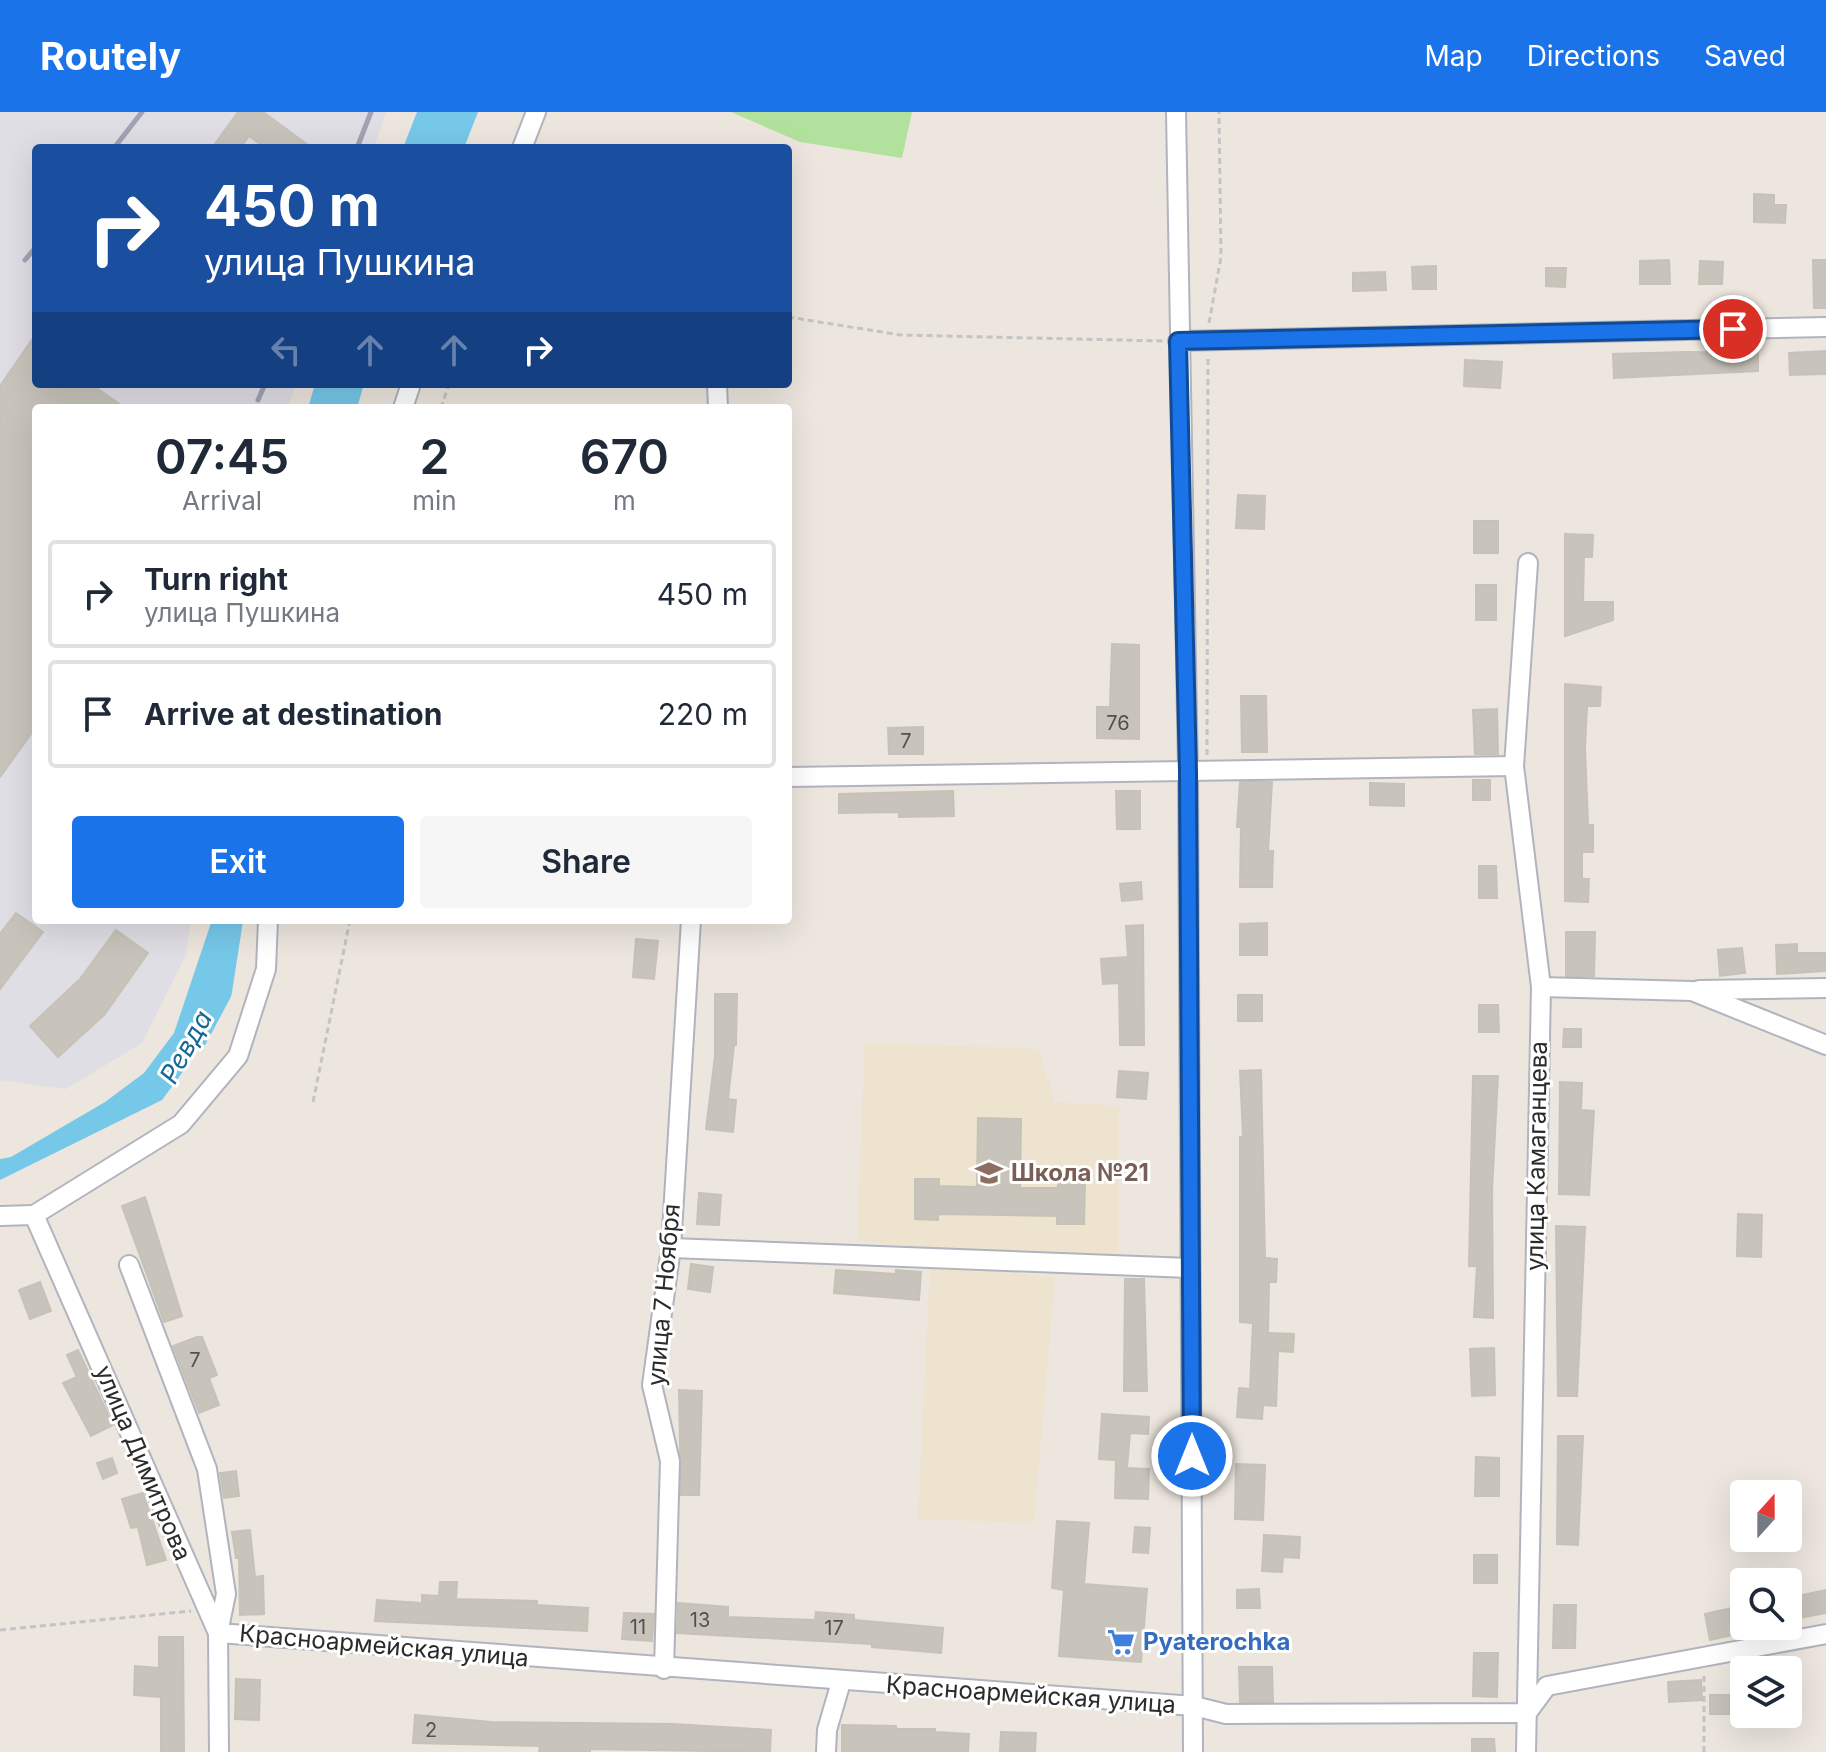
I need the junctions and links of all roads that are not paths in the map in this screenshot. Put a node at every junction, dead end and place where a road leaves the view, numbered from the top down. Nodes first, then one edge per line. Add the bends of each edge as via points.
1 (536, 112) edge
2 (1176, 112) edge
3 (524, 144) edge
4 (1826, 327) edge
5 (1178, 341) junction
6 (1528, 563) dead end
7 (1514, 766) junction
8 (1188, 772) junction
9 (792, 777) edge
10 (268, 924) edge
11 (691, 924) edge
12 (1541, 987) junction
13 (1826, 988) edge
14 (1692, 991) junction
15 (1826, 1045) edge
16 (34, 1215) junction
17 (0, 1216) edge
18 (671, 1248) junction
19 (129, 1265) dead end
20 (1190, 1268) junction
21 (218, 1633) junction
22 (1826, 1634) edge
23 (664, 1669) junction
24 (841, 1682) junction
25 (1194, 1706) junction
26 (1527, 1713) junction
27 (219, 1752) edge
28 (826, 1752) edge
29 (1193, 1752) edge
30 (1526, 1752) edge

1 - 3 street
2 - 5 street
4 - 5 street
5 - 8 street
6 - 7 street, улица Камаганцева
7 - 8 street
7 - 12 street, улица Камаганцева
8 - 9 street
8 - 20 street
10 - 16 street via 266,969 238,1056 181,1124
11 - 18 street, улица 7 Ноября
12 - 14 street
12 - 26 street, улица Камаганцева
13 - 14 street
14 - 15 street
16 - 17 street
16 - 21 street, улица Димитрова
18 - 20 street
18 - 23 street, улица 7 Ноября via 652,1385 670,1461
19 - 21 street via 207,1469 226,1594
20 - 25 street
21 - 23 street, Красноармейская улица
21 - 27 street, улица Димитрова
22 - 26 street via 1547,1686
23 - 24 street, Красноармейская улица
24 - 25 street, Красноармейская улица
24 - 28 street
25 - 26 street, Красноармейская улица via 1226,1714
25 - 29 street
26 - 30 street, улица Камаганцева

